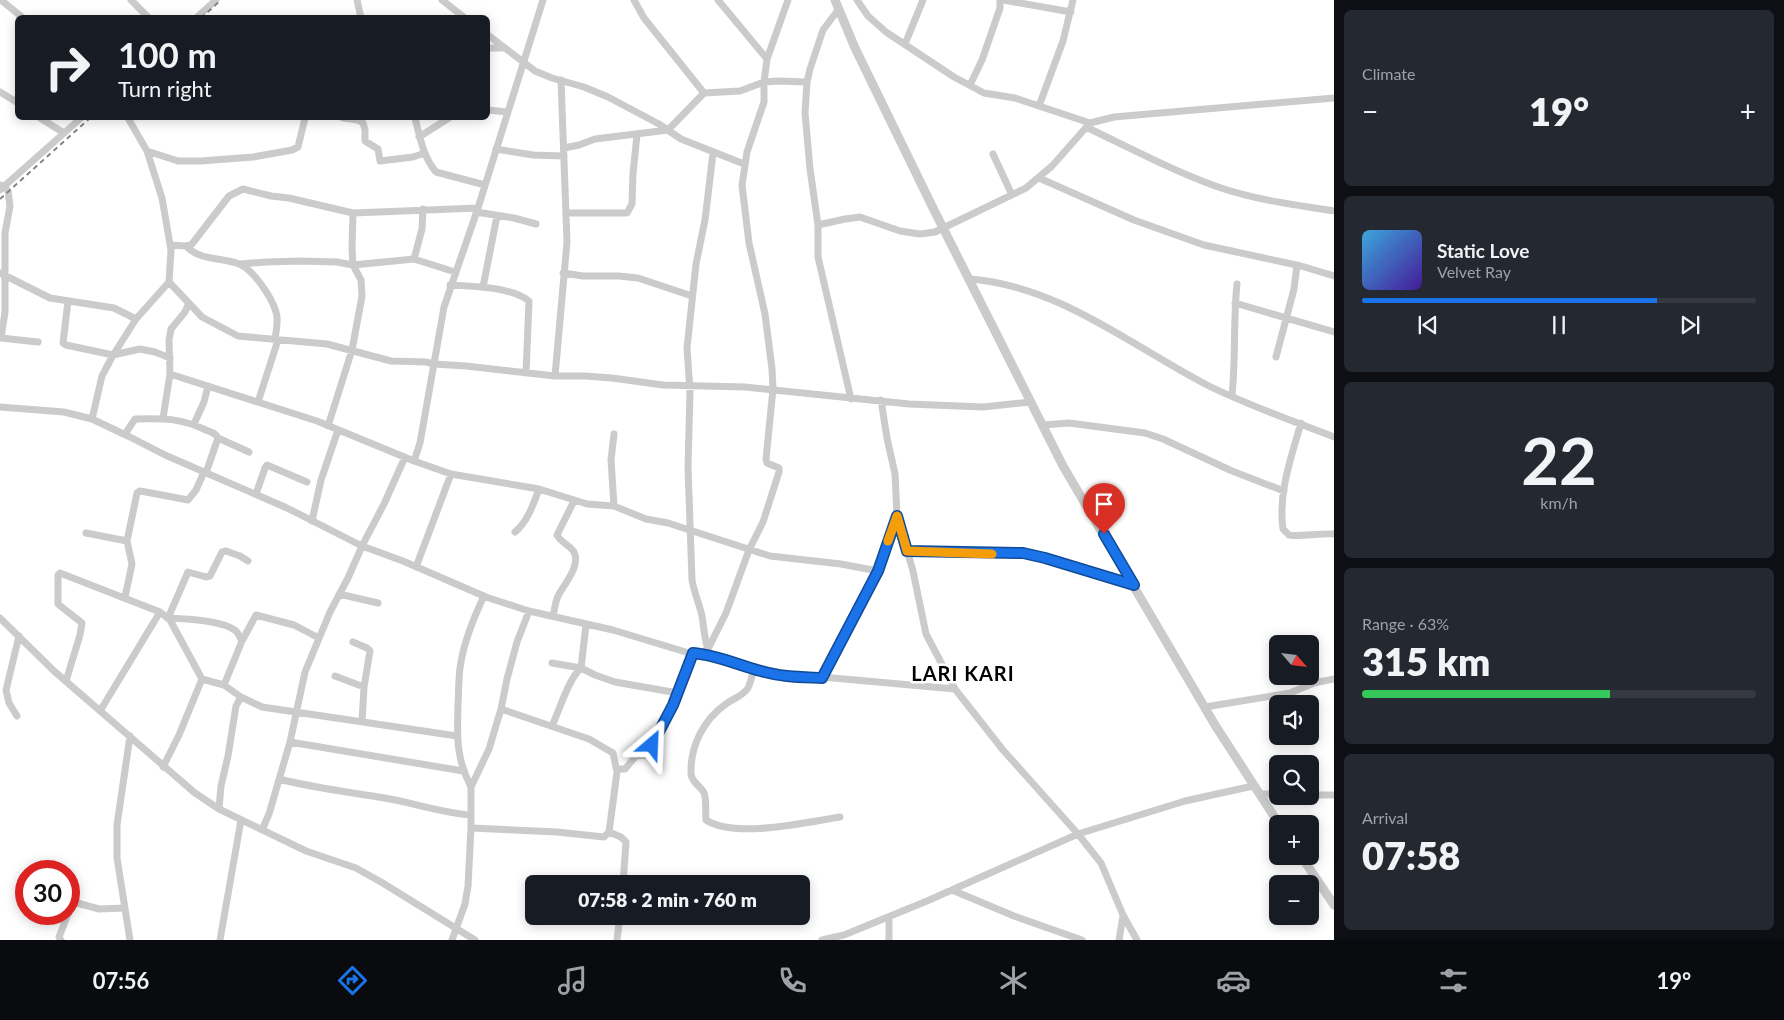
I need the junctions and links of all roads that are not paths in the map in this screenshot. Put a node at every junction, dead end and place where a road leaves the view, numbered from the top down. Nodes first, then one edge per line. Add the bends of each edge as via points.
1 (1, 0) edge
2 (131, 0) edge
3 (216, 0) edge
4 (357, 0) edge
5 (442, 0) edge
6 (543, 0) edge
7 (634, 0) edge
8 (718, 0) edge
9 (788, 0) edge
10 (835, 0) edge
11 (857, 0) edge
12 (923, 0) edge
13 (1002, 0) edge
14 (1073, 0) edge
15 (838, 10) junction
16 (1071, 12) junction
17 (19, 15) edge
18 (146, 15) edge
19 (199, 15) edge
20 (360, 15) edge
21 (461, 15) edge
22 (490, 37) edge
23 (906, 44) junction
24 (490, 48) edge
25 (504, 48) junction
26 (767, 58) junction
27 (523, 62) junction
28 (561, 80) junction
29 (764, 82) junction
30 (807, 82) junction
31 (970, 85) junction
32 (0, 92) edge
33 (704, 93) junction
34 (1334, 98) edge
35 (15, 101) edge
36 (1039, 106) junction
37 (490, 110) edge
38 (507, 112) junction
39 (43, 120) edge
40 (79, 120) edge
41 (129, 120) edge
42 (304, 120) edge
43 (351, 120) edge
44 (416, 120) edge
45 (446, 120) edge
46 (1088, 125) junction
47 (668, 130) junction
48 (64, 133) junction
49 (638, 135) junction
50 (420, 136) junction
51 (564, 148) junction
52 (496, 149) junction
53 (147, 151) junction
54 (425, 153) junction
55 (713, 153) junction
56 (993, 154) dead end
57 (564, 156) junction
58 (744, 164) junction
59 (1039, 178) junction
60 (485, 185) junction
61 (1, 187) edge
62 (1012, 195) junction
63 (424, 209) junction
64 (477, 210) junction
65 (1334, 211) edge
66 (353, 213) junction
67 (566, 213) junction
68 (497, 216) junction
69 (536, 224) dead end
70 (818, 225) junction
71 (944, 228) junction
72 (170, 245) junction
73 (186, 246) junction
74 (414, 259) junction
75 (240, 264) junction
76 (353, 265) junction
77 (1297, 266) junction
78 (455, 272) junction
79 (563, 272) junction
80 (3, 274) edge
81 (1334, 276) edge
82 (970, 279) junction
83 (169, 282) junction
84 (1238, 284) dead end
85 (450, 285) junction
86 (483, 286) junction
87 (692, 296) junction
88 (68, 301) junction
89 (189, 303) junction
90 (1236, 303) junction
91 (1287, 318) junction
92 (136, 319) junction
93 (1334, 332) edge
94 (277, 339) junction
95 (38, 342) dead end
96 (352, 350) junction
97 (113, 355) junction
98 (1276, 357) dead end
99 (170, 358) junction
100 (434, 364) junction
101 (526, 373) junction
102 (170, 374) junction
103 (555, 376) junction
104 (688, 385) junction
105 (208, 386) junction
106 (773, 389) junction
107 (1232, 395) junction
108 (851, 399) junction
109 (881, 400) junction
110 (258, 402) junction
111 (1031, 402) junction
112 (0, 407) edge
113 (164, 418) junction
114 (92, 419) junction
115 (1301, 423) junction
116 (194, 424) junction
117 (1043, 425) junction
118 (328, 426) junction
119 (338, 430) junction
120 (125, 434) junction
121 (614, 434) dead end
122 (1334, 437) edge
123 (218, 438) junction
124 (249, 452) dead end
125 (405, 457) junction
126 (414, 461) junction
127 (205, 473) junction
128 (451, 474) junction
129 (307, 482) dead end
130 (539, 489) junction
131 (1284, 491) junction
132 (256, 494) junction
133 (574, 500) junction
134 (614, 506) junction
135 (897, 516) junction
136 (312, 521) junction
137 (690, 531) junction
138 (515, 532) dead end
139 (86, 533) dead end
140 (1334, 534) edge
141 (127, 541) junction
142 (362, 546) junction
143 (749, 550) junction
144 (907, 551) junction
145 (248, 561) dead end
146 (416, 567) junction
147 (878, 571) junction
148 (1134, 585) junction
149 (340, 594) junction
150 (484, 596) junction
151 (125, 597) junction
152 (378, 603) dead end
153 (529, 611) junction
154 (160, 612) junction
155 (553, 616) junction
156 (0, 618) edge
157 (168, 618) junction
158 (586, 625) junction
159 (19, 636) junction
160 (319, 638) junction
161 (242, 641) junction
162 (353, 642) dead end
163 (706, 651) junction
164 (693, 653) junction
165 (552, 663) dead end
166 (581, 668) junction
167 (754, 669) junction
168 (335, 676) dead end
169 (822, 678) junction
170 (202, 679) junction
171 (1334, 679) edge
172 (66, 681) junction
173 (224, 685) junction
174 (364, 687) junction
175 (955, 689) junction
176 (678, 693) junction
177 (241, 697) junction
178 (1205, 707) junction
179 (501, 709) junction
180 (100, 711) junction
181 (297, 713) junction
182 (17, 716) dead end
183 (362, 722) junction
184 (552, 726) junction
185 (130, 736) junction
186 (457, 736) junction
187 (290, 742) junction
188 (163, 767) junction
189 (617, 769) junction
190 (463, 771) junction
191 (279, 779) junction
192 (471, 787) junction
193 (1256, 790) junction
194 (1269, 792) edge
195 (1319, 795) edge
196 (1334, 796) edge
197 (219, 809) junction
198 (471, 815) junction
199 (1273, 815) edge
200 (840, 817) dead end
201 (241, 820) junction
202 (472, 828) junction
203 (262, 830) junction
204 (609, 832) junction
205 (1078, 834) junction
206 (1307, 865) edge
207 (623, 875) edge
208 (952, 890) junction
209 (80, 904) edge
210 (1334, 906) edge
211 (125, 908) junction
212 (1123, 915) junction
213 (889, 917) junction
214 (64, 925) edge
215 (619, 925) edge
216 (456, 930) junction
217 (844, 938) edge
218 (61, 940) edge
219 (130, 940) edge
220 (220, 940) edge
221 (452, 940) edge
222 (475, 940) edge
223 (617, 940) edge
224 (822, 940) edge
225 (889, 940) edge
226 (1082, 940) edge
227 (1119, 940) edge
228 (1137, 940) edge

1 - 17 street
2 - 18 street
3 - 19 street
4 - 20 street
5 - 21 street
6 - 27 street
7 - 33 street via 644,18
8 - 26 street
9 - 26 street
10 - 15 street
11 - 23 street via 868,16
12 - 23 street
13 - 16 street
13 - 31 street
14 - 16 street
15 - 30 street via 823,30
15 - 71 street
16 - 36 street
22 - 25 street
23 - 31 street
24 - 25 street
25 - 27 street
26 - 29 street
27 - 28 street via 535,71
27 - 38 street
28 - 47 street via 608,97
28 - 51 street
29 - 30 street
29 - 33 street via 740,91
29 - 58 street via 764,102
30 - 70 street via 805,113
31 - 36 street via 984,93
32 - 35 street
33 - 47 street
34 - 46 street via 1114,116
36 - 46 street
37 - 38 street
38 - 52 street
39 - 48 street
40 - 48 street
41 - 53 street
42 - 53 street via 298,147 292,150 201,161 178,161
43 - 54 street via 363,123 365,141 378,149 380,161
44 - 50 street
45 - 50 street
46 - 59 street
46 - 65 street via 1218,187 1253,197
47 - 49 street
47 - 55 street
48 - 61 street
49 - 51 street via 595,139
49 - 67 street via 632,204 627,213
50 - 54 street
51 - 57 street
52 - 57 street
52 - 60 street
53 - 72 street via 162,198
54 - 60 street via 436,172
55 - 58 street
55 - 87 street
56 - 62 street
57 - 67 street
58 - 106 street via 742,185 749,243 765,314
59 - 62 street
59 - 77 street via 1134,220 1204,245
60 - 64 street
61 - 80 street via 8,191 10,206 4,233
62 - 71 street
63 - 64 street
63 - 66 street
63 - 74 street
64 - 68 street
64 - 78 street
66 - 73 street via 243,189 229,196 192,244
66 - 76 street
67 - 79 street
68 - 69 street
68 - 86 street
70 - 71 street via 860,218 920,234
70 - 108 street via 818,256
71 - 82 street
72 - 73 street
72 - 83 street
73 - 75 street via 192,253
74 - 76 street
74 - 78 street
75 - 76 street via 337,262
75 - 94 street via 261,283 276,312
76 - 96 street via 361,280 362,296
77 - 81 street
77 - 91 street
78 - 85 street
79 - 87 street via 638,278
79 - 103 street
80 - 88 street via 50,298
80 - 95 street via 5,312 1,338
82 - 107 street via 1042,296 1077,311 1210,386
82 - 111 street
83 - 89 street
83 - 92 street
84 - 90 street
85 - 86 street
85 - 100 street
86 - 101 street via 529,301
87 - 104 street via 687,348
88 - 92 street via 114,308
88 - 97 street via 63,342
89 - 94 street via 202,317 238,336
89 - 99 street via 171,329
90 - 91 street
90 - 107 street
91 - 93 street
91 - 98 street
92 - 97 street
94 - 96 street
94 - 110 street
96 - 100 street via 391,360
96 - 118 street
97 - 99 street via 140,349
97 - 114 street via 102,376
99 - 102 street
100 - 101 street
100 - 126 street
101 - 103 street
102 - 105 street
102 - 113 street
103 - 104 street
104 - 106 street
104 - 137 street
105 - 110 street
105 - 116 street
106 - 108 street
106 - 143 street via 766,459 779,468 779,472 763,522
107 - 115 street
108 - 109 street
109 - 111 street via 983,407
109 - 135 street via 895,474
110 - 118 street
111 - 117 street
112 - 114 street via 64,412
113 - 116 street
113 - 120 street via 135,419
114 - 120 street
115 - 122 street
115 - 131 street
116 - 123 street
117 - 131 street via 1069,423 1145,433
117 - 148 street via 1063,466
118 - 119 street
119 - 125 street
119 - 136 street via 321,480
120 - 127 street
121 - 134 street via 611,460
123 - 124 street
123 - 127 street
125 - 126 street
125 - 142 street
126 - 128 street
127 - 132 street
127 - 141 street via 188,500 137,493
128 - 130 street
128 - 146 street
129 - 132 street via 268,465
130 - 133 street
130 - 138 street via 529,515
131 - 140 street via 1282,520 1289,535
132 - 136 street
133 - 134 street
133 - 155 street via 557,535 573,550 575,565 557,598
134 - 137 street
135 - 144 street
135 - 147 street
136 - 142 street
137 - 143 street
137 - 163 street via 692,580 702,616
139 - 141 street
141 - 151 street via 132,564
142 - 146 street
142 - 149 street
143 - 147 street via 770,556
143 - 163 street via 726,613
144 - 148 street via 1023,553
144 - 175 street via 926,634
145 - 157 street via 226,551 222,552 210,576 188,572
146 - 150 street
147 - 169 street
148 - 178 street
149 - 152 street
149 - 160 street
150 - 153 street
150 - 186 street via 461,662
151 - 154 street
151 - 172 street via 59,574 58,604 82,623
153 - 155 street
153 - 179 street via 517,642
154 - 157 street
154 - 180 street
155 - 158 street
156 - 159 street
157 - 161 street via 229,627
157 - 170 street
158 - 164 street
158 - 166 street
159 - 172 street
159 - 182 street via 6,690 9,704
160 - 161 street via 294,625 258,614
160 - 181 street via 305,672
161 - 173 street
162 - 174 street via 370,651
163 - 164 street
163 - 167 street
164 - 176 street
165 - 166 street
166 - 176 street via 615,682
166 - 184 street via 570,683
167 - 169 street via 790,677
167 - 200 street via 748,688 709,718 698,736 691,776 704,793 706,820 740,828 764,828
168 - 174 street
169 - 175 street
170 - 173 street
170 - 188 street
171 - 178 street via 1290,693
172 - 180 street
173 - 177 street
174 - 183 street
175 - 205 street
176 - 189 street via 649,753 636,756 625,769
177 - 181 street via 262,706
177 - 197 street via 236,706 220,786
178 - 193 street
179 - 184 street
179 - 192 street via 489,749
180 - 185 street
181 - 183 street
181 - 187 street
183 - 186 street
184 - 189 street via 610,751
185 - 188 street
185 - 211 street via 118,825 117,858
186 - 190 street
187 - 190 street
187 - 191 street
188 - 197 street
189 - 204 street
190 - 192 street
191 - 198 street
191 - 203 street
192 - 198 street
193 - 194 street
193 - 199 street
193 - 205 street via 1185,801
195 - 196 street
197 - 201 street
198 - 202 street
201 - 203 street
201 - 220 street
202 - 204 street via 604,837
202 - 216 street via 468,886
203 - 216 street via 306,851 356,868
204 - 207 street via 626,842
205 - 208 street
205 - 212 street via 1101,864
206 - 210 street
208 - 213 street
208 - 226 street
209 - 211 street via 99,909
211 - 219 street
212 - 227 street
212 - 228 street
213 - 217 street
213 - 225 street
214 - 218 street via 59,937
215 - 223 street
216 - 221 street
216 - 222 street
217 - 224 street

